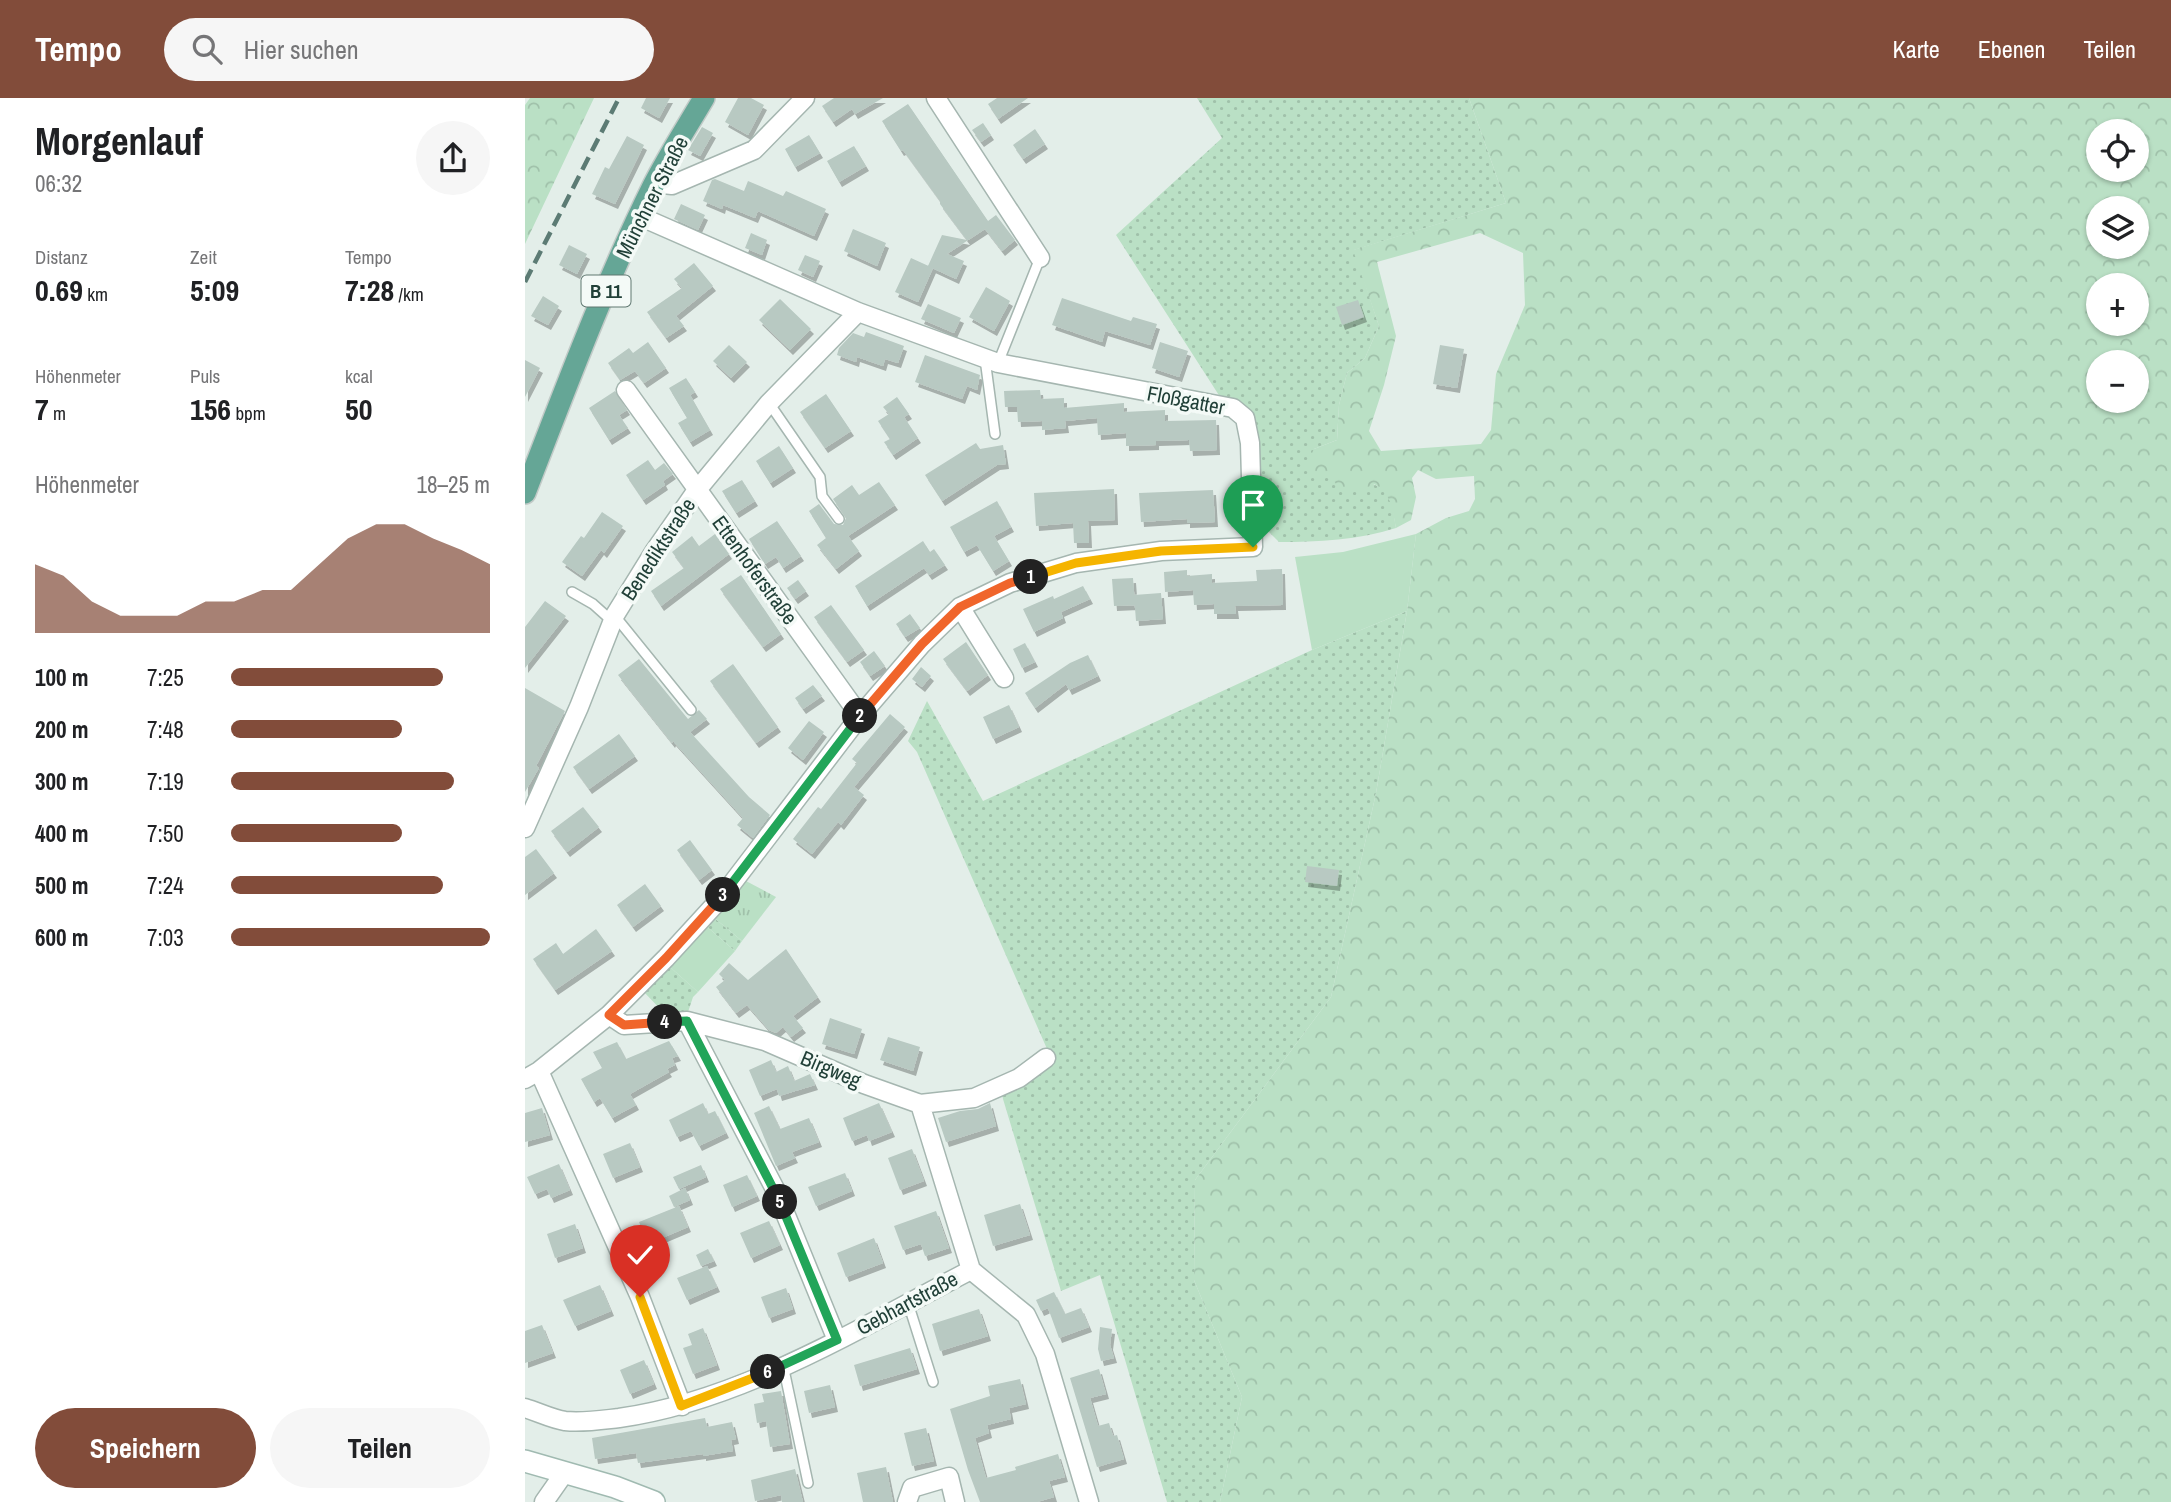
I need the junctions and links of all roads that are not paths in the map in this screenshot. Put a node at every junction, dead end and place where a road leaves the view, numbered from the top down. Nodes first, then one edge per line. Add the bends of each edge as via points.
1 (704, 98) edge
2 (805, 98) edge
3 (936, 98) edge
4 (654, 183) junction
5 (639, 216) junction
6 (1039, 258) joint
7 (858, 312) junction
8 (992, 361) junction
9 (626, 390) dead end
10 (769, 403) junction
11 (995, 434) dead end
12 (697, 490) junction
13 (525, 493) edge
14 (839, 519) dead end
15 (572, 592) dead end
16 (960, 607) junction
17 (613, 618) junction
18 (1004, 678) dead end
19 (691, 710) dead end
20 (860, 716) junction
21 (525, 828) edge
22 (609, 1015) junction
23 (687, 1021) junction
24 (1046, 1058) dead end
25 (532, 1075) edge
26 (920, 1104) junction
27 (971, 1270) junction
28 (908, 1303) junction
29 (837, 1340) junction
30 (783, 1365) junction
31 (933, 1382) dead end
32 (681, 1406) junction
33 (525, 1408) edge
34 (525, 1461) edge
35 (565, 1472) junction
36 (808, 1483) dead end
37 (544, 1502) edge
38 (654, 1502) edge
39 (907, 1502) edge
40 (955, 1502) edge
41 (1089, 1502) edge

1 - 4 main road, Münchner Straße / B 11
2 - 4 street via 754,150 672,185
3 - 6 street
4 - 5 main road, Münchner Straße / B 11
5 - 7 street, Floßgatter
5 - 13 main road, Münchner Straße / B 11 via 573,366
6 - 8 lane
7 - 8 street, Floßgatter
7 - 10 street, Benediktstraße
8 - 11 lane
8 - 16 street, Floßgatter via 1233,408 1245,418 1250,443 1253,547 1161,551 1076,563 1010,583
9 - 12 street, Ettenhoferstraße
10 - 12 street, Benediktstraße
10 - 14 lane via 820,477 823,496
12 - 17 street, Benediktstraße
12 - 20 street, Ettenhoferstraße
15 - 17 lane
16 - 18 street
16 - 20 street
17 - 19 lane
17 - 21 street, Benediktstraße
20 - 22 street via 721,898
22 - 23 street, Birgweg via 624,1025
22 - 25 street
23 - 26 street, Birgweg via 765,1041
23 - 29 street via 776,1191
24 - 26 street, Birgweg via 1019,1079 974,1098
25 - 32 street via 640,1297
26 - 27 street
27 - 28 street, Gebhartstraße
27 - 41 street via 1026,1315 1045,1354
28 - 29 street, Gebhartstraße
28 - 31 lane
29 - 30 street, Gebhartstraße
30 - 32 street, Gebhartstraße
30 - 36 lane
32 - 33 street, Gebhartstraße via 580,1422
34 - 35 main road
35 - 37 street
35 - 38 main road
39 - 40 street via 912,1488 949,1477

